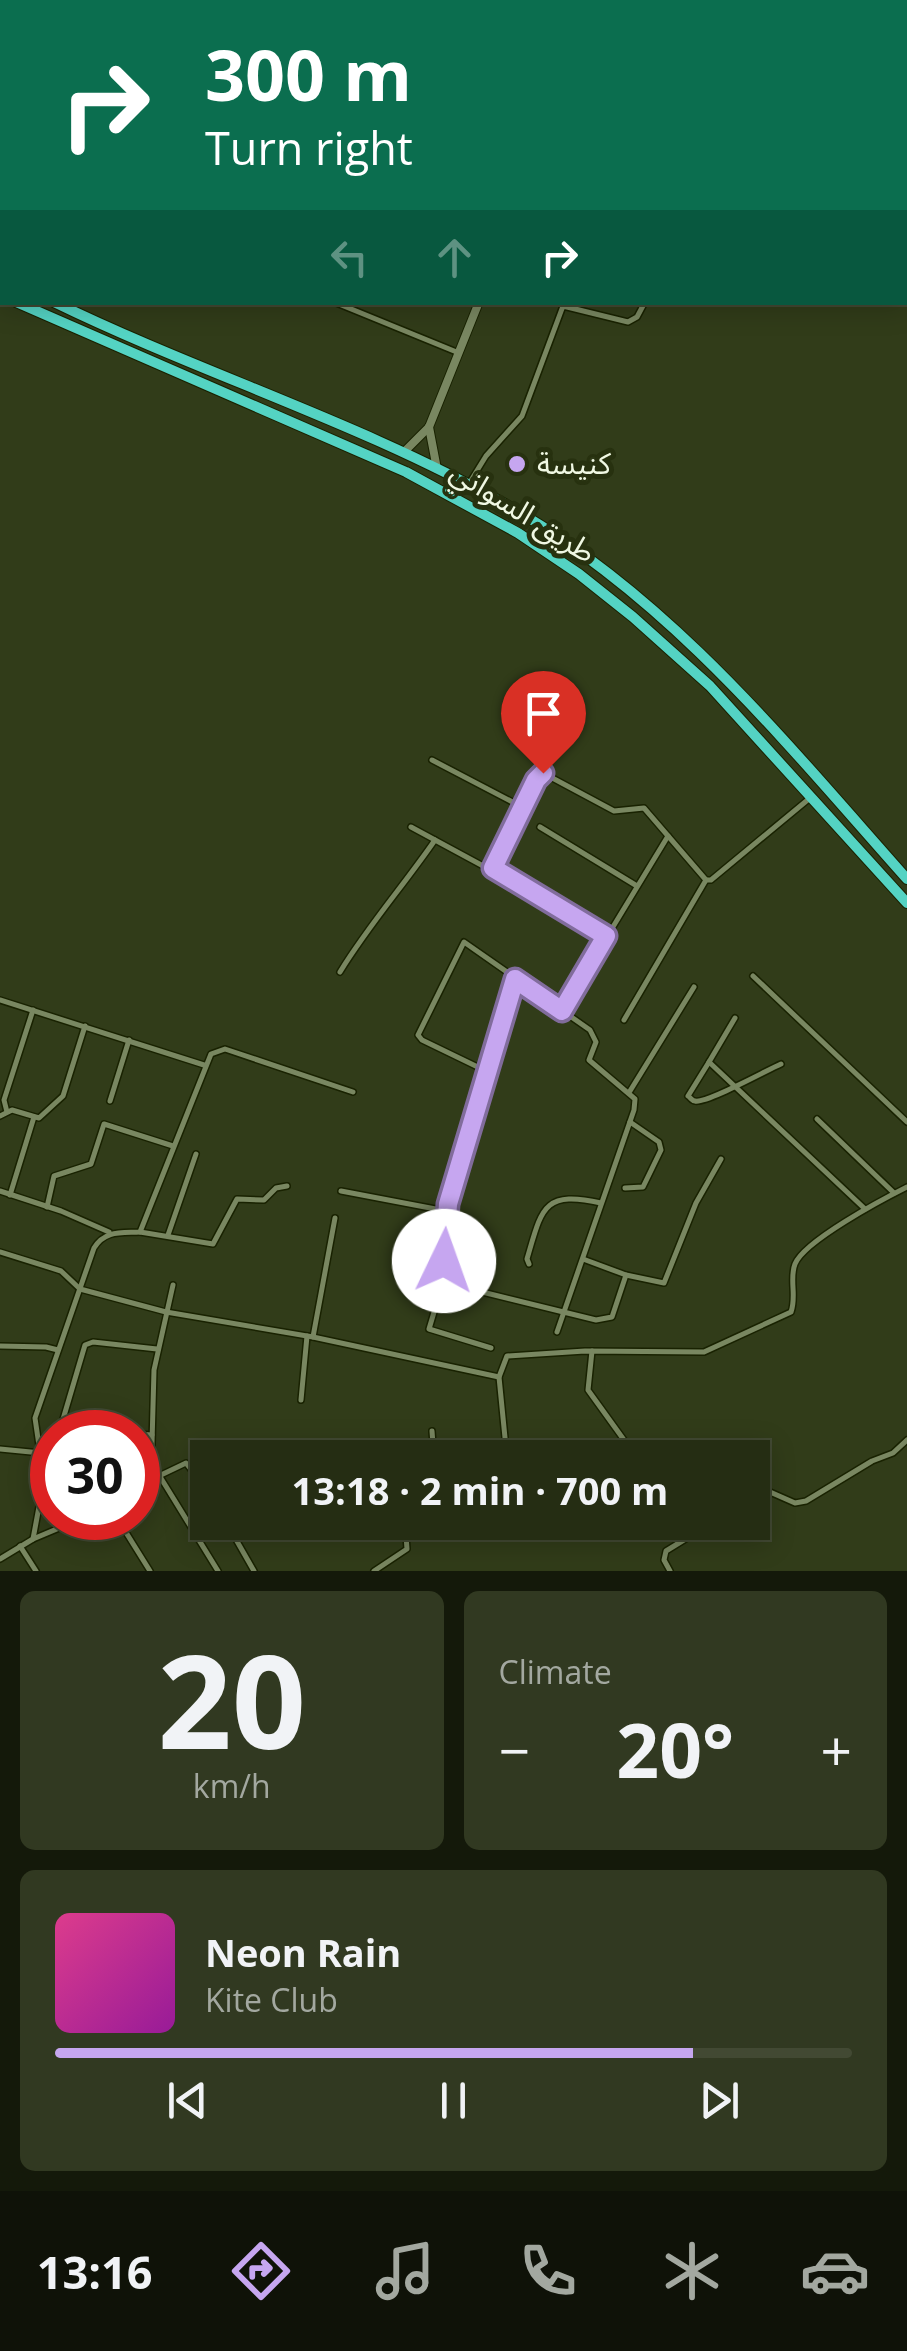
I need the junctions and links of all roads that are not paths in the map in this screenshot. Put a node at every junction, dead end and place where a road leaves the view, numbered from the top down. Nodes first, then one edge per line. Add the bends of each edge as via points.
1 (23, 305) edge
2 (61, 305) edge
3 (341, 305) edge
4 (479, 305) edge
5 (564, 305) edge
6 (568, 305) edge
7 (643, 305) edge
8 (459, 353) junction
9 (428, 427) junction
10 (404, 452) junction
11 (437, 469) junction
12 (468, 485) junction
13 (432, 760) dead end
14 (810, 798) junction
15 (522, 807) junction
16 (540, 827) dead end
17 (412, 828) dead end
18 (668, 836) junction
19 (435, 840) junction
20 (493, 868) junction
21 (907, 879) edge
22 (706, 880) junction
23 (637, 886) junction
24 (907, 903) edge
25 (606, 936) junction
26 (340, 972) dead end
27 (753, 976) dead end
28 (515, 979) junction
29 (694, 987) dead end
30 (0, 1000) edge
31 (33, 1010) junction
32 (562, 1011) junction
33 (735, 1018) dead end
34 (624, 1020) dead end
35 (85, 1026) junction
36 (129, 1040) junction
37 (710, 1062) junction
38 (782, 1064) dead end
39 (204, 1065) junction
40 (486, 1070) junction
41 (734, 1085) junction
42 (352, 1092) dead end
43 (629, 1092) junction
44 (110, 1101) dead end
45 (3, 1114) edge
46 (34, 1118) junction
47 (818, 1119) dead end
48 (630, 1122) junction
49 (907, 1122) edge
50 (174, 1146) junction
51 (196, 1154) dead end
52 (721, 1160) dead end
53 (287, 1186) dead end
54 (907, 1186) edge
55 (625, 1188) dead end
56 (0, 1191) edge
57 (341, 1191) dead end
58 (894, 1193) junction
59 (10, 1195) junction
60 (602, 1203) junction
61 (47, 1206) junction
62 (865, 1209) junction
63 (447, 1212) junction
64 (335, 1218) dead end
65 (140, 1232) junction
66 (110, 1233) junction
67 (168, 1235) junction
68 (0, 1252) edge
69 (582, 1259) junction
70 (529, 1264) dead end
71 (446, 1269) junction
72 (626, 1275) junction
73 (173, 1285) dead end
74 (80, 1289) junction
75 (166, 1312) junction
76 (564, 1313) junction
77 (557, 1332) dead end
78 (310, 1337) junction
79 (0, 1346) edge
80 (490, 1348) dead end
81 (157, 1349) junction
82 (58, 1350) junction
83 (592, 1351) junction
84 (499, 1377) junction
85 (301, 1400) dead end
86 (37, 1410) edge
87 (65, 1410) edge
88 (153, 1410) edge
89 (432, 1432) dead end
90 (433, 1440) edge
91 (505, 1440) edge
92 (624, 1440) edge
93 (907, 1440) edge
94 (0, 1448) edge
95 (30, 1452) edge
96 (190, 1468) edge
97 (160, 1474) edge
98 (160, 1478) edge
99 (770, 1492) edge
100 (31, 1540) edge
101 (131, 1540) edge
102 (236, 1540) edge
103 (407, 1540) edge
104 (684, 1540) edge
105 (20, 1546) junction
106 (0, 1559) edge
107 (216, 1568) edge
108 (36, 1571) edge
109 (150, 1571) edge
110 (203, 1571) edge
111 (254, 1571) edge
112 (374, 1571) edge
113 (670, 1571) edge

1 - 14 highway, طريق السواني via 406,472 530,541 678,656
2 - 10 highway, طريق السواني
3 - 8 street
4 - 8 main road
5 - 12 street via 522,416
6 - 7 street via 628,322
8 - 9 main road
9 - 10 main road
9 - 11 main road
10 - 11 highway, طريق السواني
11 - 12 highway, طريق السواني
12 - 21 highway, طريق السواني via 574,549 672,625
13 - 15 street
14 - 22 street
14 - 24 highway, طريق السواني
15 - 18 street via 543,773 614,811 644,808
15 - 20 street
16 - 23 street
17 - 19 street
18 - 22 street
18 - 23 street
19 - 20 street
19 - 26 street
20 - 25 street
22 - 34 street
23 - 25 street
25 - 32 street
27 - 49 street
28 - 32 street
28 - 40 street
28 - 40 street via 463,943 418,1035
29 - 43 street
30 - 31 street
31 - 35 street
31 - 45 street
32 - 43 street via 596,1038 589,1060
33 - 37 street
35 - 36 street
35 - 46 street via 62,1096
36 - 39 street
36 - 44 street
37 - 41 street
37 - 41 street via 688,1096 692,1101
38 - 41 street
39 - 42 street via 214,1050 225,1049
39 - 50 street
40 - 63 street
41 - 62 street
43 - 48 street via 636,1103
45 - 46 street via 12,1110
46 - 59 street
47 - 58 street
48 - 55 street via 661,1150 643,1186
48 - 60 street
50 - 61 street via 104,1124 91,1164 54,1176
50 - 65 street
51 - 67 street
52 - 72 street via 664,1284
53 - 67 street via 264,1200 237,1199 213,1244
54 - 58 street
56 - 59 street
57 - 63 street
58 - 62 street
59 - 61 street
60 - 69 street
60 - 70 street via 565,1196 549,1205
61 - 66 street
62 - 83 street via 800,1254 792,1268 795,1301 780,1319 704,1352
63 - 71 street
64 - 78 street
65 - 66 street
65 - 67 street
66 - 74 street via 94,1248
68 - 74 street via 61,1271
69 - 72 street
69 - 76 street
71 - 76 street via 458,1286
71 - 80 street via 429,1329
72 - 76 street via 610,1318
73 - 75 street
74 - 75 street
74 - 82 street
75 - 78 street
75 - 81 street
76 - 77 street
78 - 84 street
78 - 85 street
79 - 82 street
81 - 87 street via 85,1345
81 - 88 street
82 - 86 street
83 - 84 street via 511,1354
83 - 92 street via 588,1390
84 - 91 street
89 - 90 street
93 - 99 street via 806,1501
94 - 95 street
96 - 97 street via 186,1463
98 - 107 street
100 - 105 street
101 - 109 street
102 - 111 street
103 - 112 street via 407,1549
104 - 113 street via 666,1551
105 - 106 street
105 - 108 street
107 - 110 street

